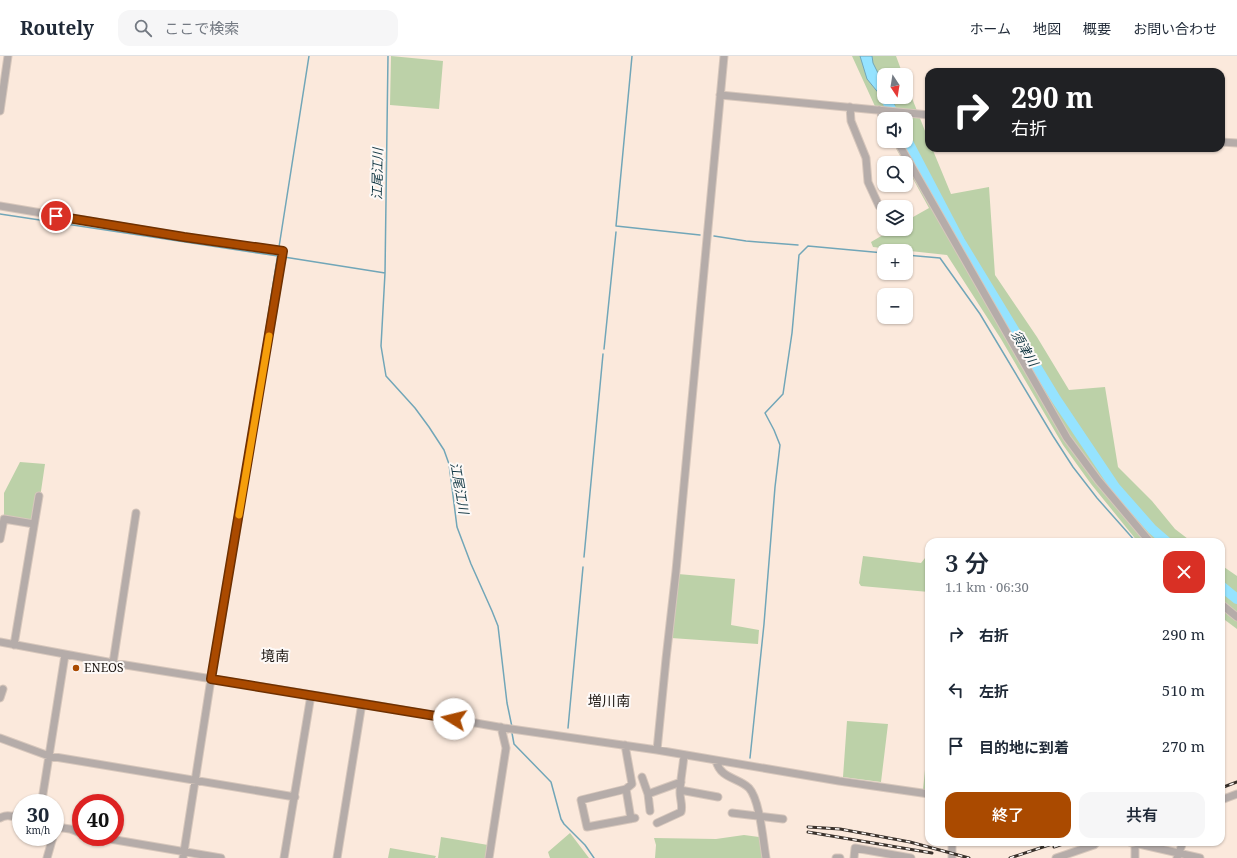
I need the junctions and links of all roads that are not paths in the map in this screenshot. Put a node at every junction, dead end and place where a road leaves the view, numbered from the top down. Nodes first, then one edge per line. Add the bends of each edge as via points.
1 (8, 56) edge
2 (724, 56) edge
3 (720, 95) junction
4 (850, 107) junction
5 (0, 110) edge
6 (879, 110) joint
7 (925, 115) edge
8 (1225, 142) edge
9 (1237, 144) edge
10 (901, 148) edge
11 (877, 202) edge
12 (0, 206) edge
13 (39, 496) dead end
14 (136, 513) dead end
15 (2, 519) edge
16 (34, 524) junction
17 (1147, 538) edge
18 (0, 539) edge
19 (1225, 607) edge
20 (1237, 617) edge
21 (0, 642) edge
22 (14, 645) junction
23 (66, 655) junction
24 (112, 664) junction
25 (211, 679) junction
26 (3, 689) dead end
27 (311, 695) junction
28 (0, 698) edge
29 (362, 703) junction
30 (502, 727) junction
31 (0, 738) edge
32 (625, 746) junction
33 (657, 750) junction
34 (684, 755) junction
35 (49, 756) junction
36 (716, 761) junction
37 (642, 777) dead end
38 (195, 781) junction
39 (681, 782) junction
40 (626, 789) junction
41 (680, 790) junction
42 (925, 793) edge
43 (44, 794) edge
44 (648, 794) junction
45 (1237, 794) edge
46 (295, 797) junction
47 (718, 797) dead end
48 (1225, 798) edge
49 (650, 811) dead end
50 (732, 813) dead end
51 (12, 817) edge
52 (759, 817) junction
53 (0, 818) edge
54 (783, 819) dead end
55 (657, 823) dead end
56 (124, 842) edge
57 (50, 846) edge
58 (952, 846) edge
59 (1091, 846) edge
60 (1134, 846) edge
61 (1144, 846) edge
62 (184, 855) edge
63 (1177, 855) edge
64 (47, 858) edge
65 (222, 858) edge
66 (284, 858) edge
67 (337, 858) edge
68 (489, 858) edge
69 (766, 858) edge
70 (836, 858) edge
71 (840, 858) edge
72 (854, 858) edge
73 (911, 858) edge
74 (952, 858) edge
75 (1056, 858) edge
76 (1136, 858) edge
77 (1200, 858) edge

1 - 5 street
2 - 3 street
3 - 4 street
3 - 33 street
4 - 6 street
4 - 11 street via 851,121 866,158 868,182
6 - 7 street
8 - 9 street
10 - 17 street via 1067,438
12 - 25 street via 283,251
13 - 16 street
14 - 24 street
15 - 16 street
15 - 18 street
16 - 22 street
19 - 20 street
21 - 22 street
22 - 23 street
23 - 24 street
23 - 35 street
24 - 25 street
25 - 27 street
25 - 38 street
26 - 28 street
27 - 29 street
27 - 46 street
29 - 30 street
29 - 67 street
30 - 32 street
30 - 68 street via 506,748
31 - 35 street
32 - 33 street
32 - 40 street via 632,784
33 - 34 street
34 - 36 street
34 - 39 street
35 - 38 street
35 - 43 street
36 - 42 street
36 - 52 street via 718,769 749,788
37 - 44 street
38 - 46 street
38 - 62 street
39 - 41 street
39 - 44 street
40 - 40 street via 633,818 587,827 581,800
41 - 47 street
41 - 55 street via 681,812
44 - 49 street
45 - 48 street
46 - 66 street
50 - 52 street
51 - 53 street
52 - 54 street
52 - 69 street
56 - 62 street
57 - 64 street
58 - 74 street
59 - 75 street
60 - 76 street
61 - 63 street
62 - 65 street
63 - 77 street
70 - 71 street
72 - 73 street via 855,848

